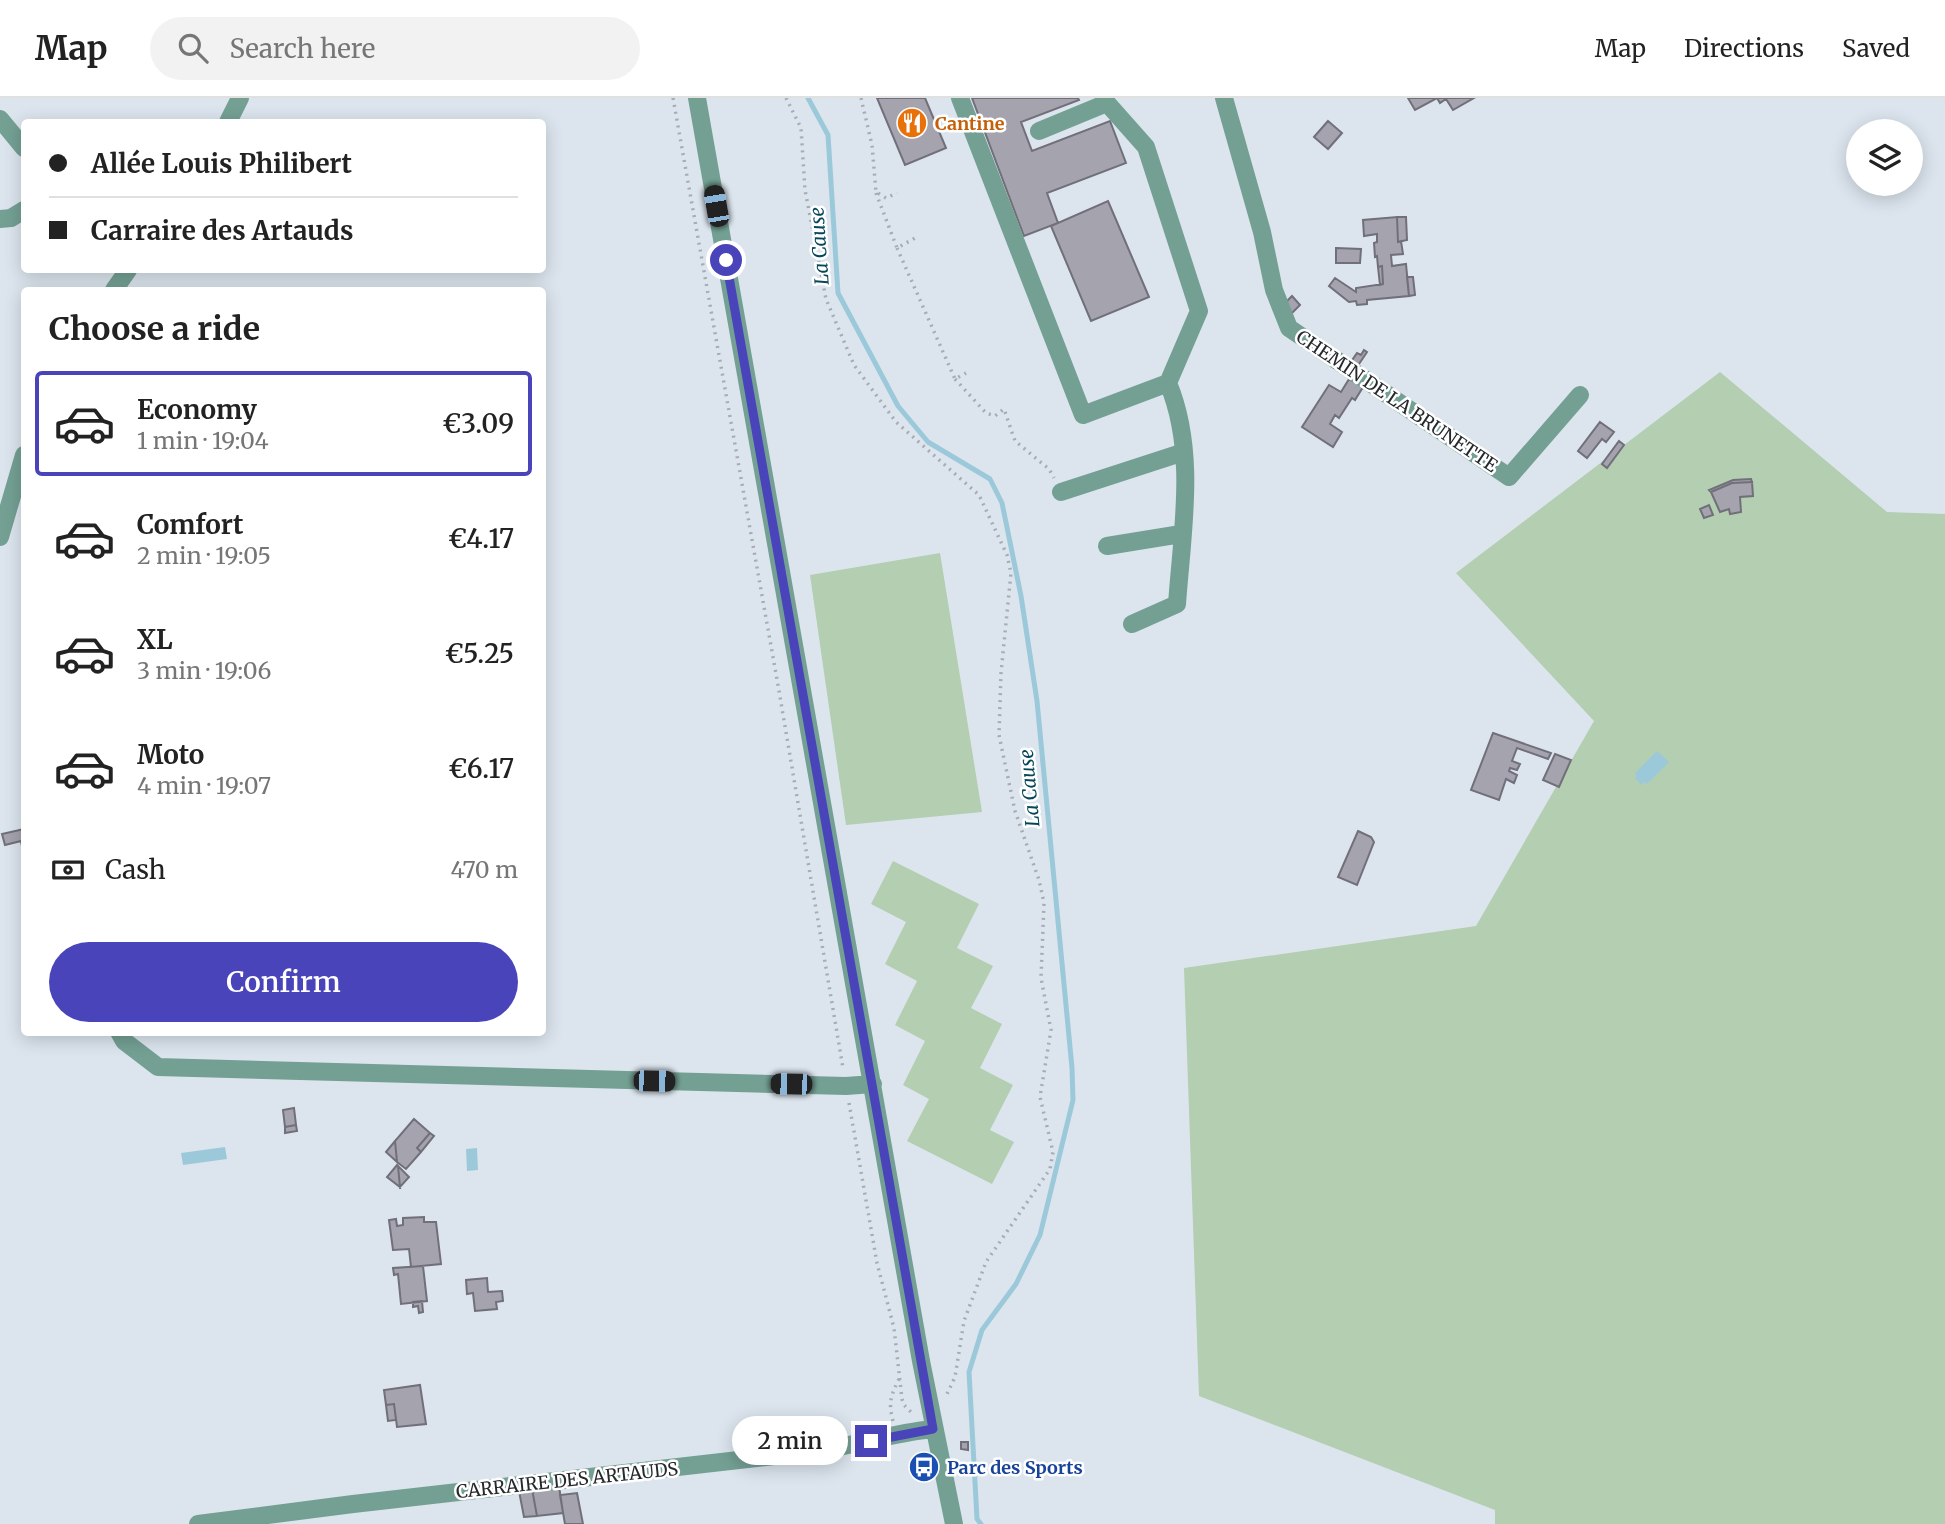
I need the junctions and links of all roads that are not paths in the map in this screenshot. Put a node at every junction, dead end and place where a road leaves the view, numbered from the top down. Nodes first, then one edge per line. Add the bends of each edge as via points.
1 (240, 98) edge
2 (697, 98) edge
3 (960, 98) edge
4 (1224, 98) edge
5 (1105, 100) edge
6 (0, 119) edge
7 (230, 119) edge
8 (1039, 131) dead end
9 (21, 144) edge
10 (21, 211) edge
11 (0, 219) edge
12 (1168, 383) junction
13 (1580, 395) dead end
14 (1184, 452) junction
15 (21, 465) edge
16 (1060, 492) road end
17 (1181, 534) junction
18 (0, 537) edge
19 (1107, 546) dead end
20 (1132, 624) dead end
21 (121, 1036) edge
22 (873, 1084) junction
23 (928, 1429) junction
24 (198, 1524) edge
25 (954, 1524) edge

1 - 7 street
2 - 22 street
3 - 12 street via 1083,415
4 - 13 street, CHEMIN DE LA BRUNETTE via 1274,290 1289,328 1509,477
5 - 8 street
5 - 12 street via 1146,147 1199,311
6 - 9 street
10 - 11 street
12 - 14 street via 1178,406
14 - 16 street
14 - 17 street
15 - 18 street
17 - 19 street
17 - 20 street via 1177,604
21 - 22 street via 158,1067
22 - 23 street
23 - 24 street, CARRAIRE DES ARTAUDS via 809,1452
23 - 25 street

